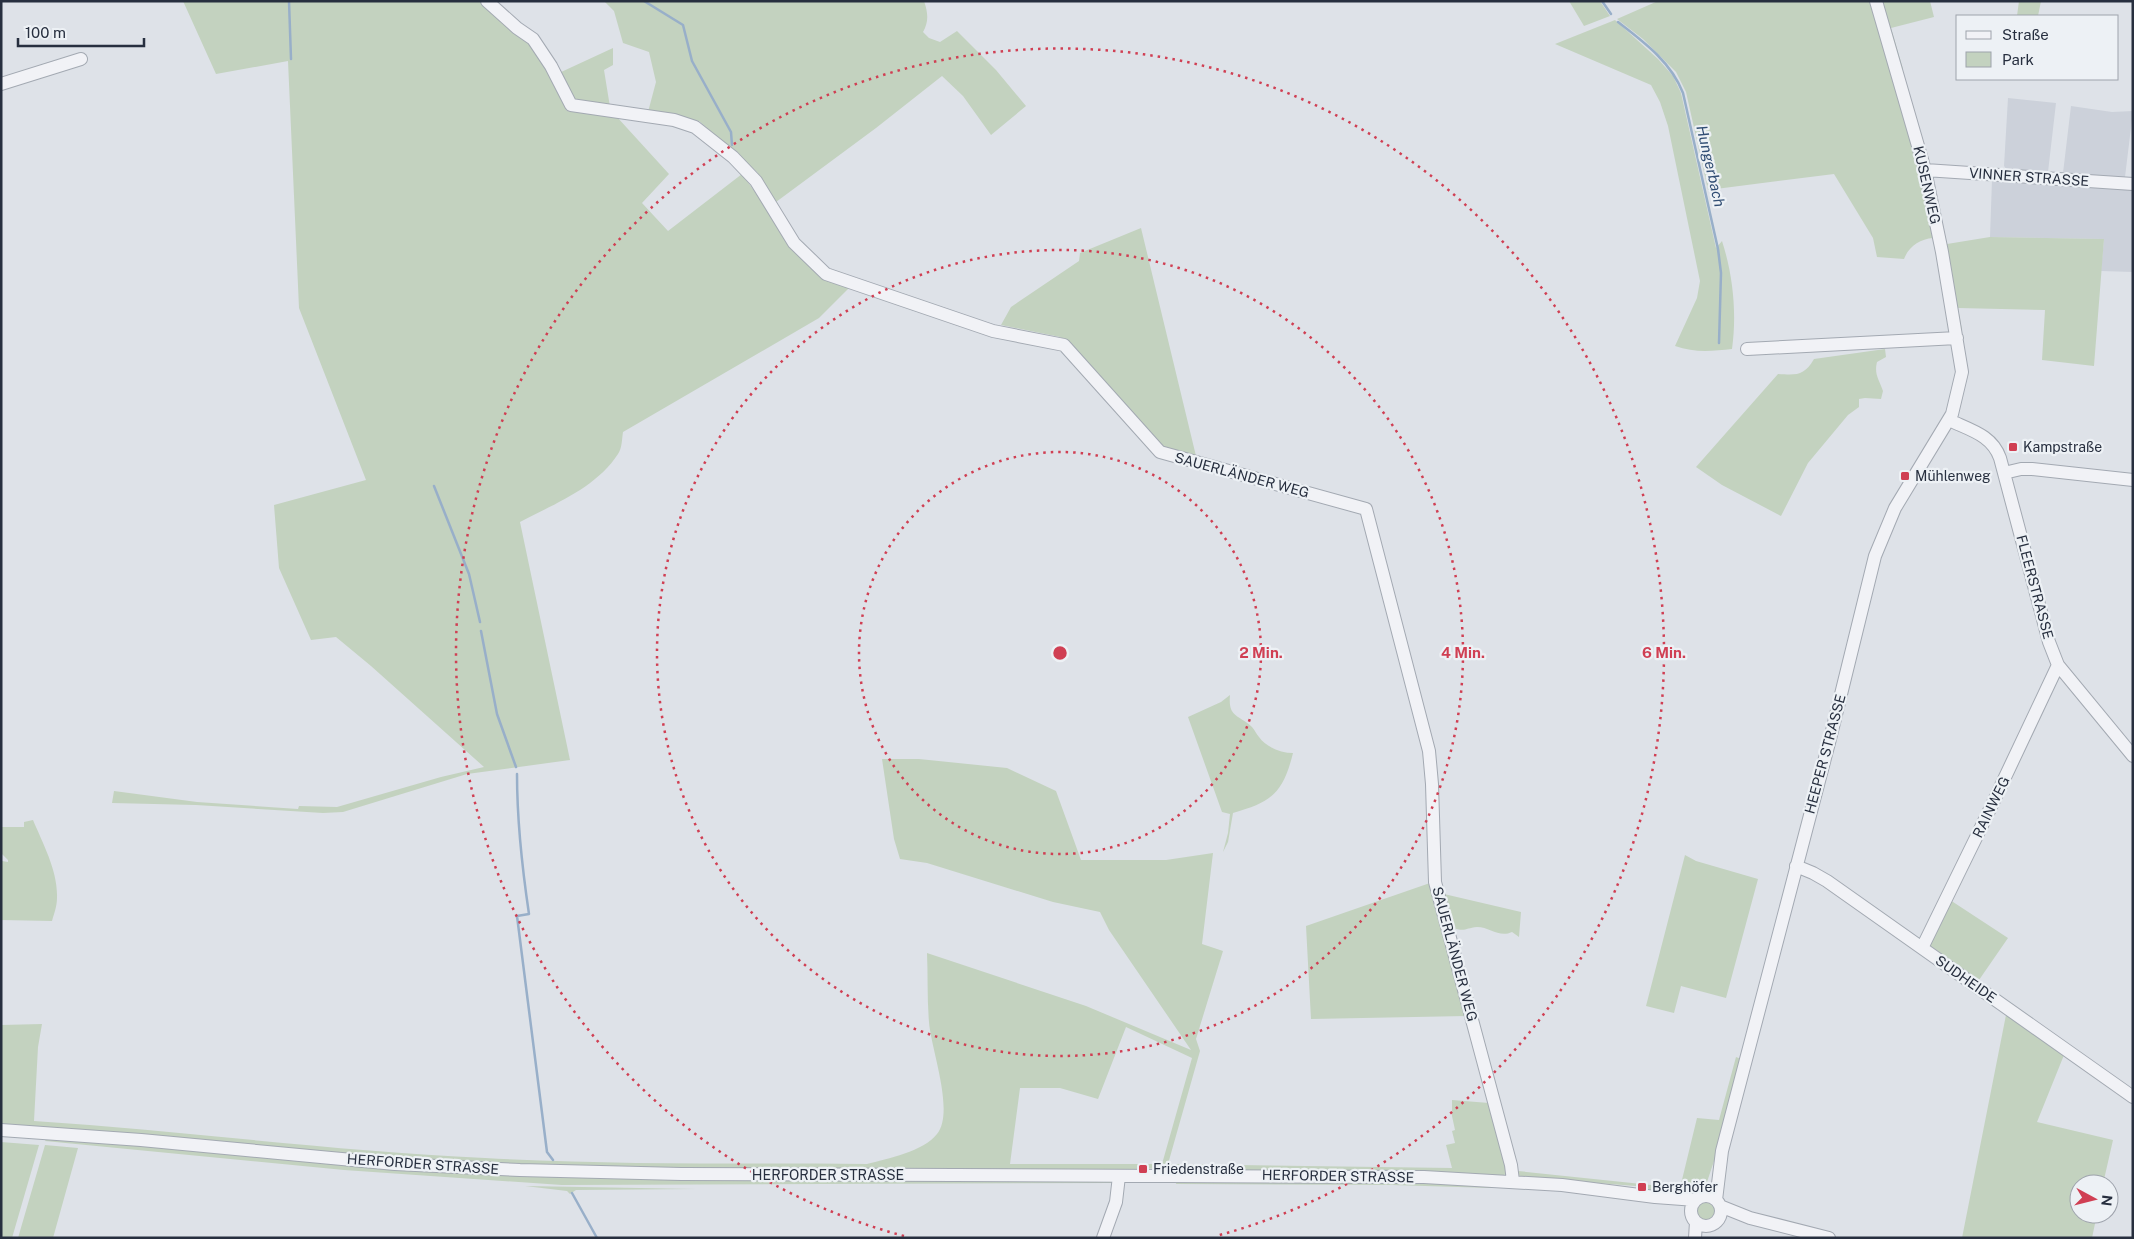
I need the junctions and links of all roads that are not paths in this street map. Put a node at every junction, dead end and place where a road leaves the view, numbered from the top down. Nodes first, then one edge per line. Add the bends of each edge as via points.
1 (487, 1) edge
2 (1876, 1) edge
3 (81, 59) dead end
4 (1, 84) edge
5 (1925, 170) junction
6 (2133, 184) edge
7 (1957, 338) junction
8 (1747, 349) dead end
9 (1962, 372) joint
10 (1949, 420) junction
11 (2004, 473) junction
12 (2133, 480) edge
13 (2058, 665) junction
14 (2133, 756) edge
15 (1796, 866) junction
16 (1922, 948) junction
17 (2133, 1097) edge
18 (1, 1130) edge
19 (1722, 1151) junction
20 (1119, 1176) junction
21 (1513, 1181) junction
22 (1655, 1197) junction
23 (1699, 1198) junction
24 (1718, 1203) junction
25 (1694, 1217) junction
26 (1750, 1218) junction
27 (1714, 1222) junction
28 (1103, 1238) edge
29 (1695, 1238) edge
30 (1703, 1238) edge
31 (1829, 1238) edge

1 - 21 street, SAUERLÄNDER WEG via 533,38 571,105 674,120 695,127 733,157 756,181 794,243 826,274 994,331 1064,345 1160,452 1366,509 1429,752 1435,882
2 - 5 street, KUSENWEG
3 - 4 street
5 - 6 street, VINNER STRASSE
5 - 7 street, KUSENWEG
7 - 8 street
7 - 9 street, KUSENWEG
9 - 10 street, HEEPER STRASSE via 1956,405
10 - 11 street, FLEERSTRASSE via 1992,442
10 - 15 street, HEEPER STRASSE via 1895,508 1879,544
11 - 12 street via 2032,469
11 - 13 street, FLEERSTRASSE
13 - 14 street, FLEERSTRASSE
13 - 16 street, RAINWEG
15 - 16 street, SUDHEIDE via 1827,881
15 - 19 street, HEEPER STRASSE
16 - 17 street, SUDHEIDE
18 - 20 street, HERFORDER STRASSE via 395,1164 520,1170
19 - 23 street, HEEPER STRASSE
19 - 24 street, HEEPER STRASSE
20 - 21 street, HERFORDER STRASSE via 1424,1177
20 - 28 street via 1116,1202
21 - 22 street, HERFORDER STRASSE
22 - 23 street, HERFORDER STRASSE
22 - 25 street, HERFORDER STRASSE
23 - 24 street via 1710,1196
23 - 25 street via 1692,1207
24 - 26 street
24 - 27 street via 1721,1213
25 - 27 street via 1703,1225
25 - 29 street
26 - 27 street
26 - 31 street
27 - 30 street

